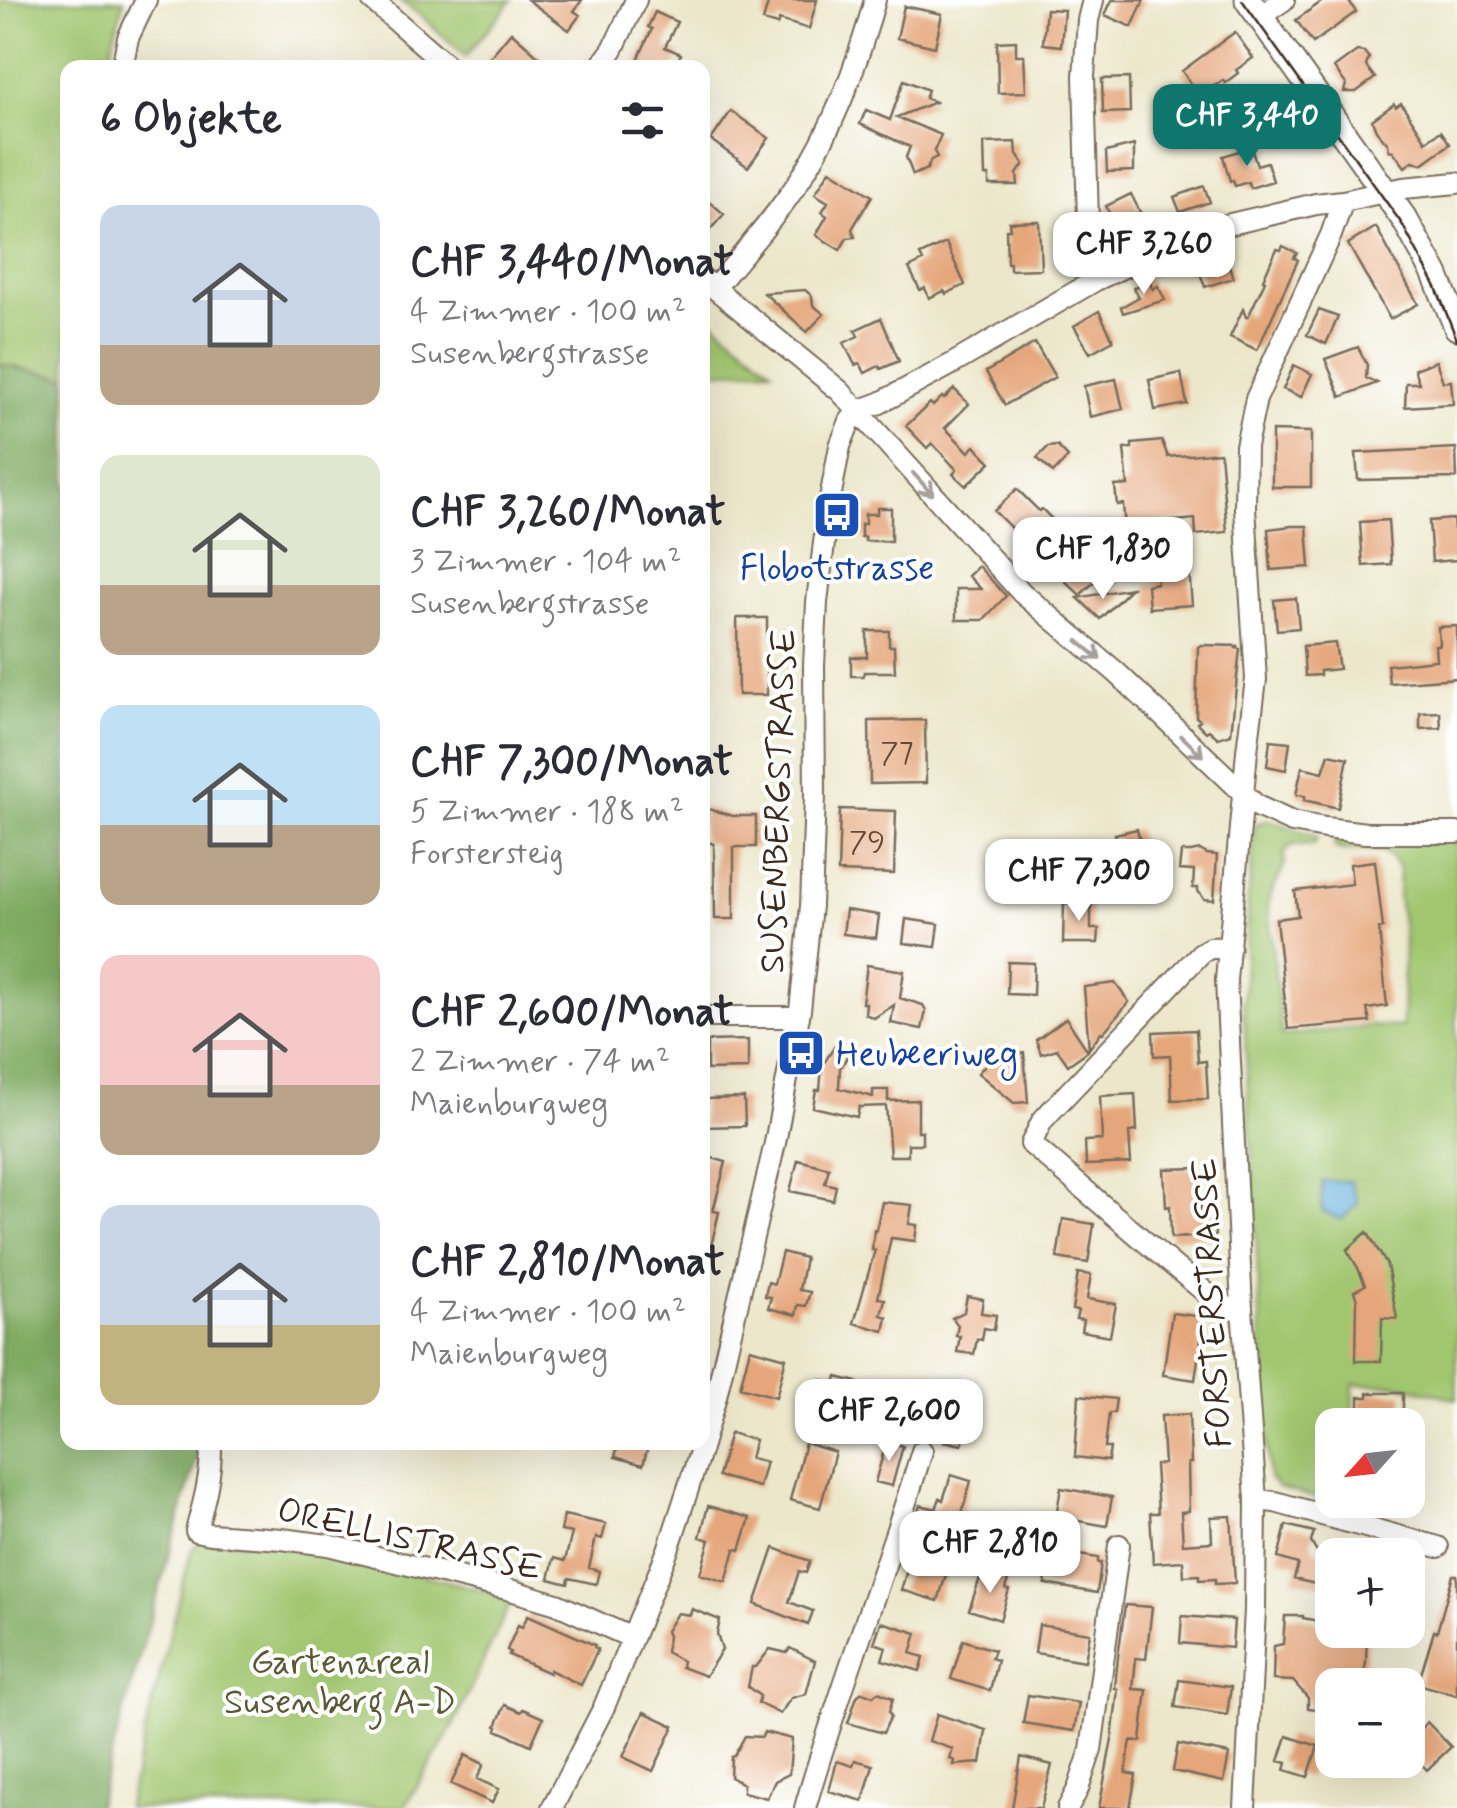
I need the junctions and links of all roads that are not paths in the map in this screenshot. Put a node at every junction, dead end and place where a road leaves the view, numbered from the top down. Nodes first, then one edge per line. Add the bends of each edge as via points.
1 (146, 0) edge
2 (372, 0) edge
3 (636, 0) edge
4 (875, 0) edge
5 (1093, 0) edge
6 (1284, 0) edge
7 (1254, 8) edge
8 (124, 60) edge
9 (441, 60) edge
10 (605, 60) edge
11 (1457, 182) edge
12 (1386, 191) junction
13 (1342, 201) junction
14 (1096, 280) junction
15 (710, 282) edge
16 (710, 284) edge
17 (1457, 327) edge
18 (858, 411) junction
19 (1243, 794) junction
20 (1457, 834) edge
21 (1230, 948) junction
22 (710, 1016) edge
23 (799, 1017) junction
24 (1242, 1308) junction
25 (710, 1417) edge
26 (211, 1450) edge
27 (701, 1450) edge
28 (922, 1451) dead end
29 (1256, 1500) junction
30 (1120, 1545) dead end
31 (1438, 1547) dead end
32 (632, 1638) junction
33 (552, 1808) edge
34 (804, 1808) edge
35 (1068, 1808) edge
36 (1244, 1808) edge

1 - 8 street
2 - 9 street
3 - 10 street
4 - 15 street via 826,136 801,179
5 - 14 street via 1084,76 1089,258
6 - 7 street
7 - 12 street
11 - 12 street
12 - 13 street
12 - 17 street
13 - 14 street via 1222,226
13 - 19 street, FORSTERSTRASSE via 1256,398 1246,446 1256,679
14 - 18 street
16 - 18 street
18 -> 19 street via 1022,593
18 - 23 street, SUSENBERGSTRASSE via 836,462 817,602 811,906
19 - 20 street via 1292,822 1366,833
19 - 21 street, FORSTERSTRASSE
21 - 24 street, FORSTERSTRASSE via 1226,980
21 - 24 street via 1201,954 1042,1121 1032,1144 1220,1304
22 - 23 street
23 - 25 street, SUSENBERGSTRASSE
24 - 29 street, FORSTERSTRASSE
26 - 32 street, ORELLISTRASSE via 196,1531 328,1546 507,1589
27 - 32 street, SUSENBERGSTRASSE
28 - 34 street
29 - 31 street
29 - 36 street, FORSTERSTRASSE
30 - 35 street via 1124,1582 1091,1750
32 - 33 street, SUSENBERGSTRASSE

